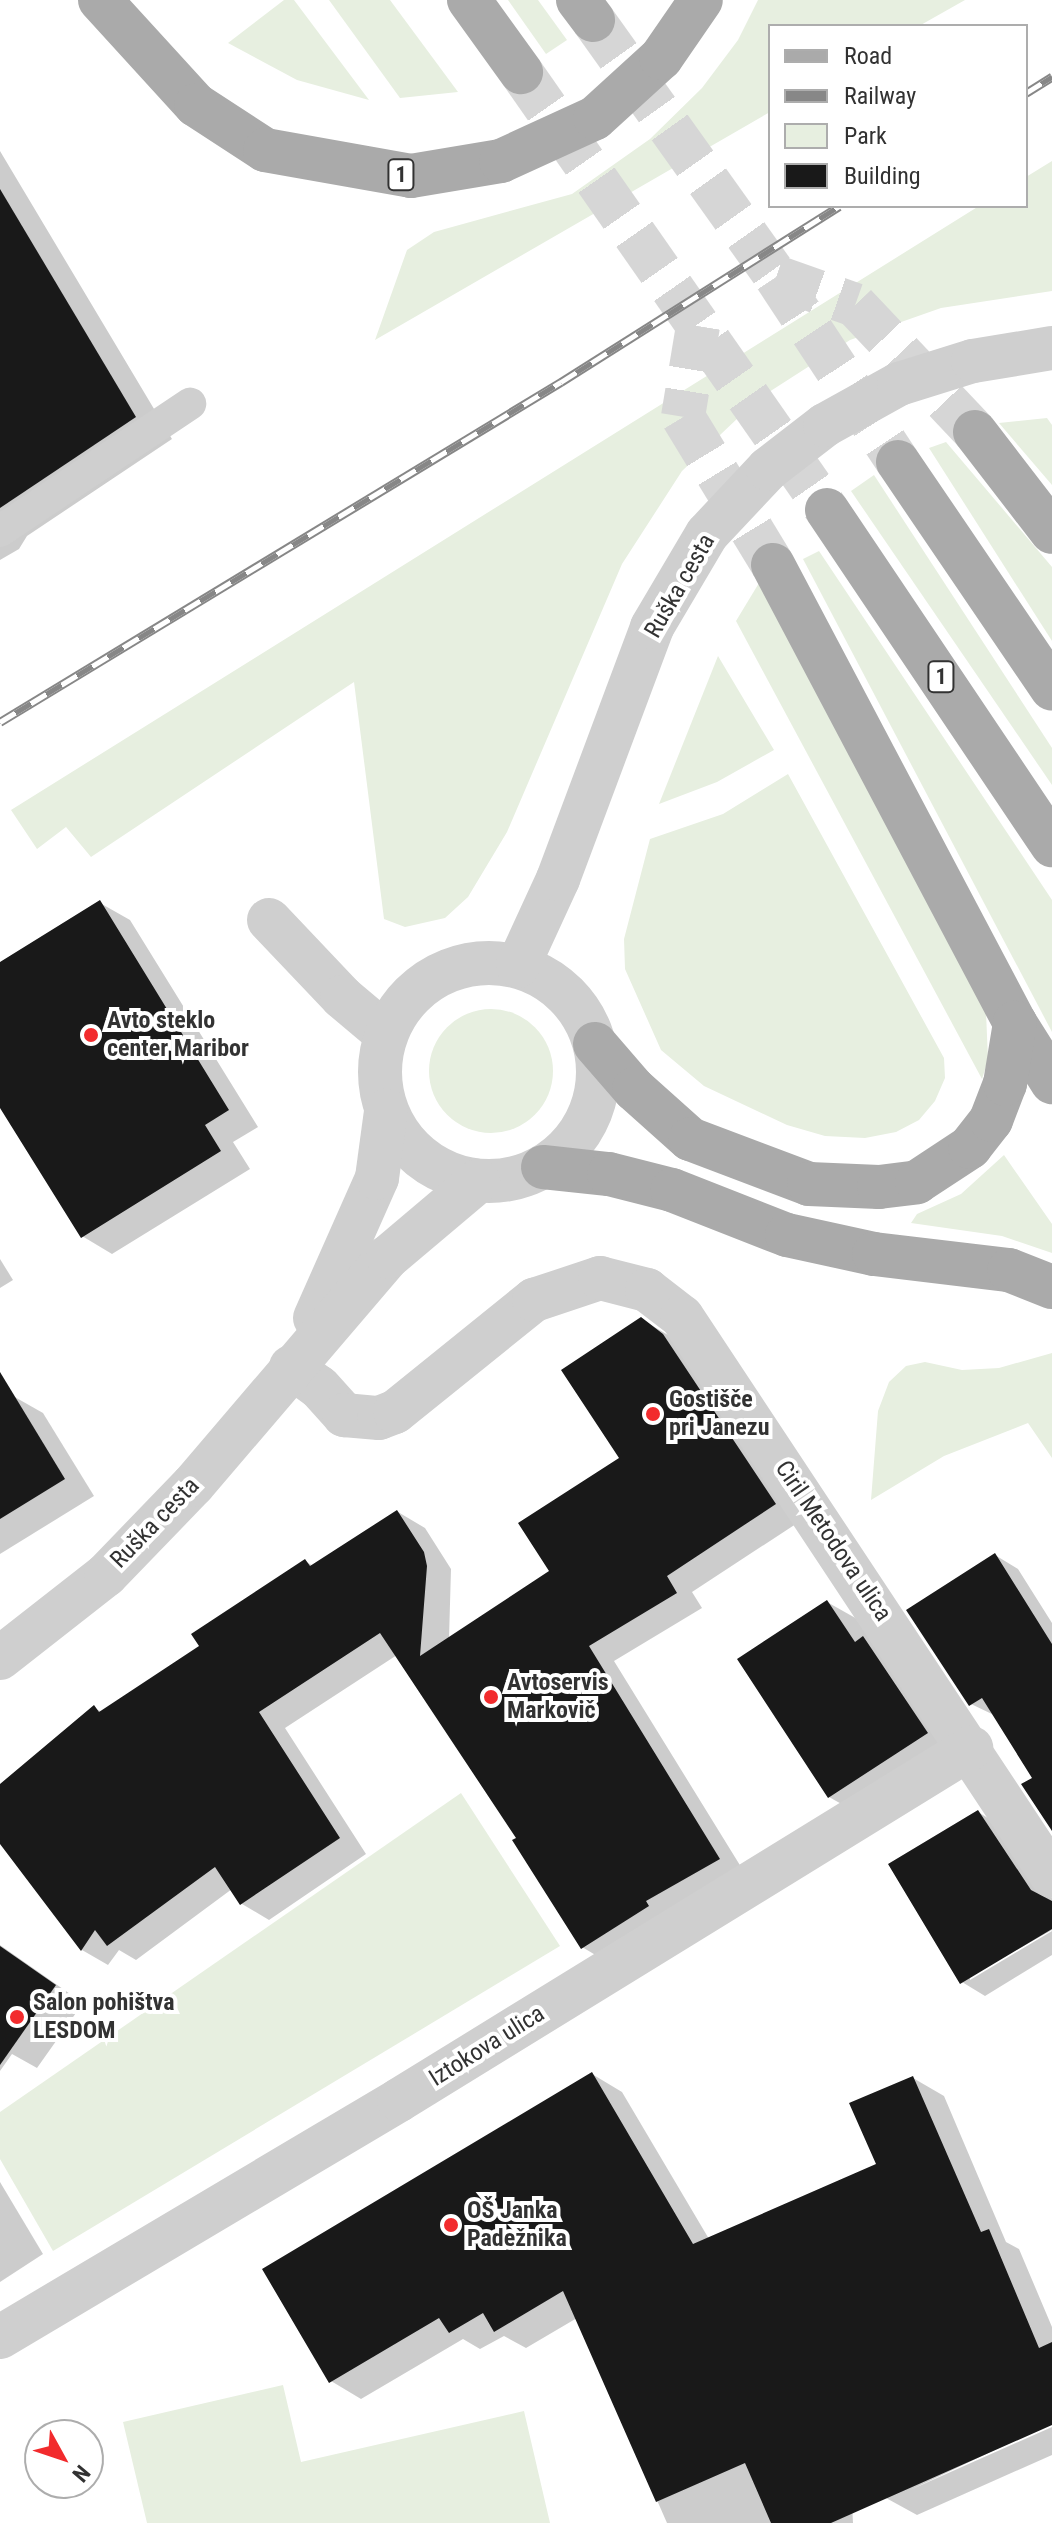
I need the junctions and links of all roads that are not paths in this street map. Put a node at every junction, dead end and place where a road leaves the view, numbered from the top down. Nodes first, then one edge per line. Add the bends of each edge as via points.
1 (100, 0) edge
2 (469, 0) edge
3 (701, 0) edge
4 (521, 72) tunnel mouth
5 (1052, 348) edge
6 (190, 404) dead end
7 (975, 432) tunnel mouth
8 (898, 462) tunnel mouth
9 (827, 510) tunnel mouth
10 (0, 531) edge
11 (1052, 532) edge
12 (773, 565) tunnel mouth
13 (1052, 689) edge
14 (1052, 845) edge
15 (269, 920) dead end
16 (518, 966) junction
17 (1015, 1023) junction
18 (386, 1034) junction
19 (595, 1044) junction
20 (1052, 1082) edge
21 (386, 1111) junction
22 (543, 1167) junction
23 (478, 1181) junction
24 (1052, 1287) edge
25 (291, 1367) junction
26 (0, 1658) edge
27 (971, 1748) junction
28 (1052, 1876) edge
29 (0, 2337) edge

1 - 3 main road, 1 via 196,105 265,150 411,176 501,161 595,118 661,58
2 - 4 main road
5 - 16 street, Ruška cesta via 973,361 899,384 825,425 768,469 707,534 652,627 558,879
6 - 10 lane
7 - 11 main road
8 - 13 main road
9 - 14 main road, 1
12 - 17 main road
15 - 18 street via 342,997
16 - 18 street via 464,965 439,974 416,989
16 - 19 street via 566,995
17 - 19 main road via 1005,1084 991,1120 970,1147 917,1182 879,1187 809,1184 690,1139 634,1089
17 - 20 main road
18 - 21 street via 380,1059
19 - 22 street via 599,1068 590,1114 563,1153
21 - 23 street via 415,1153 436,1169
21 - 25 street via 377,1178
22 - 23 street via 501,1181
22 - 24 main road via 609,1174 672,1190 787,1235 874,1254 1009,1270
23 - 25 street via 388,1257
25 - 26 street, Ruška cesta via 193,1485 106,1575
25 - 27 street, Ciril Metodova ulica via 344,1415 379,1418 395,1412 534,1300 600,1278 647,1290 682,1317
27 - 28 street, Ciril Metodova ulica
27 - 29 street, Iztokova ulica via 399,2100

